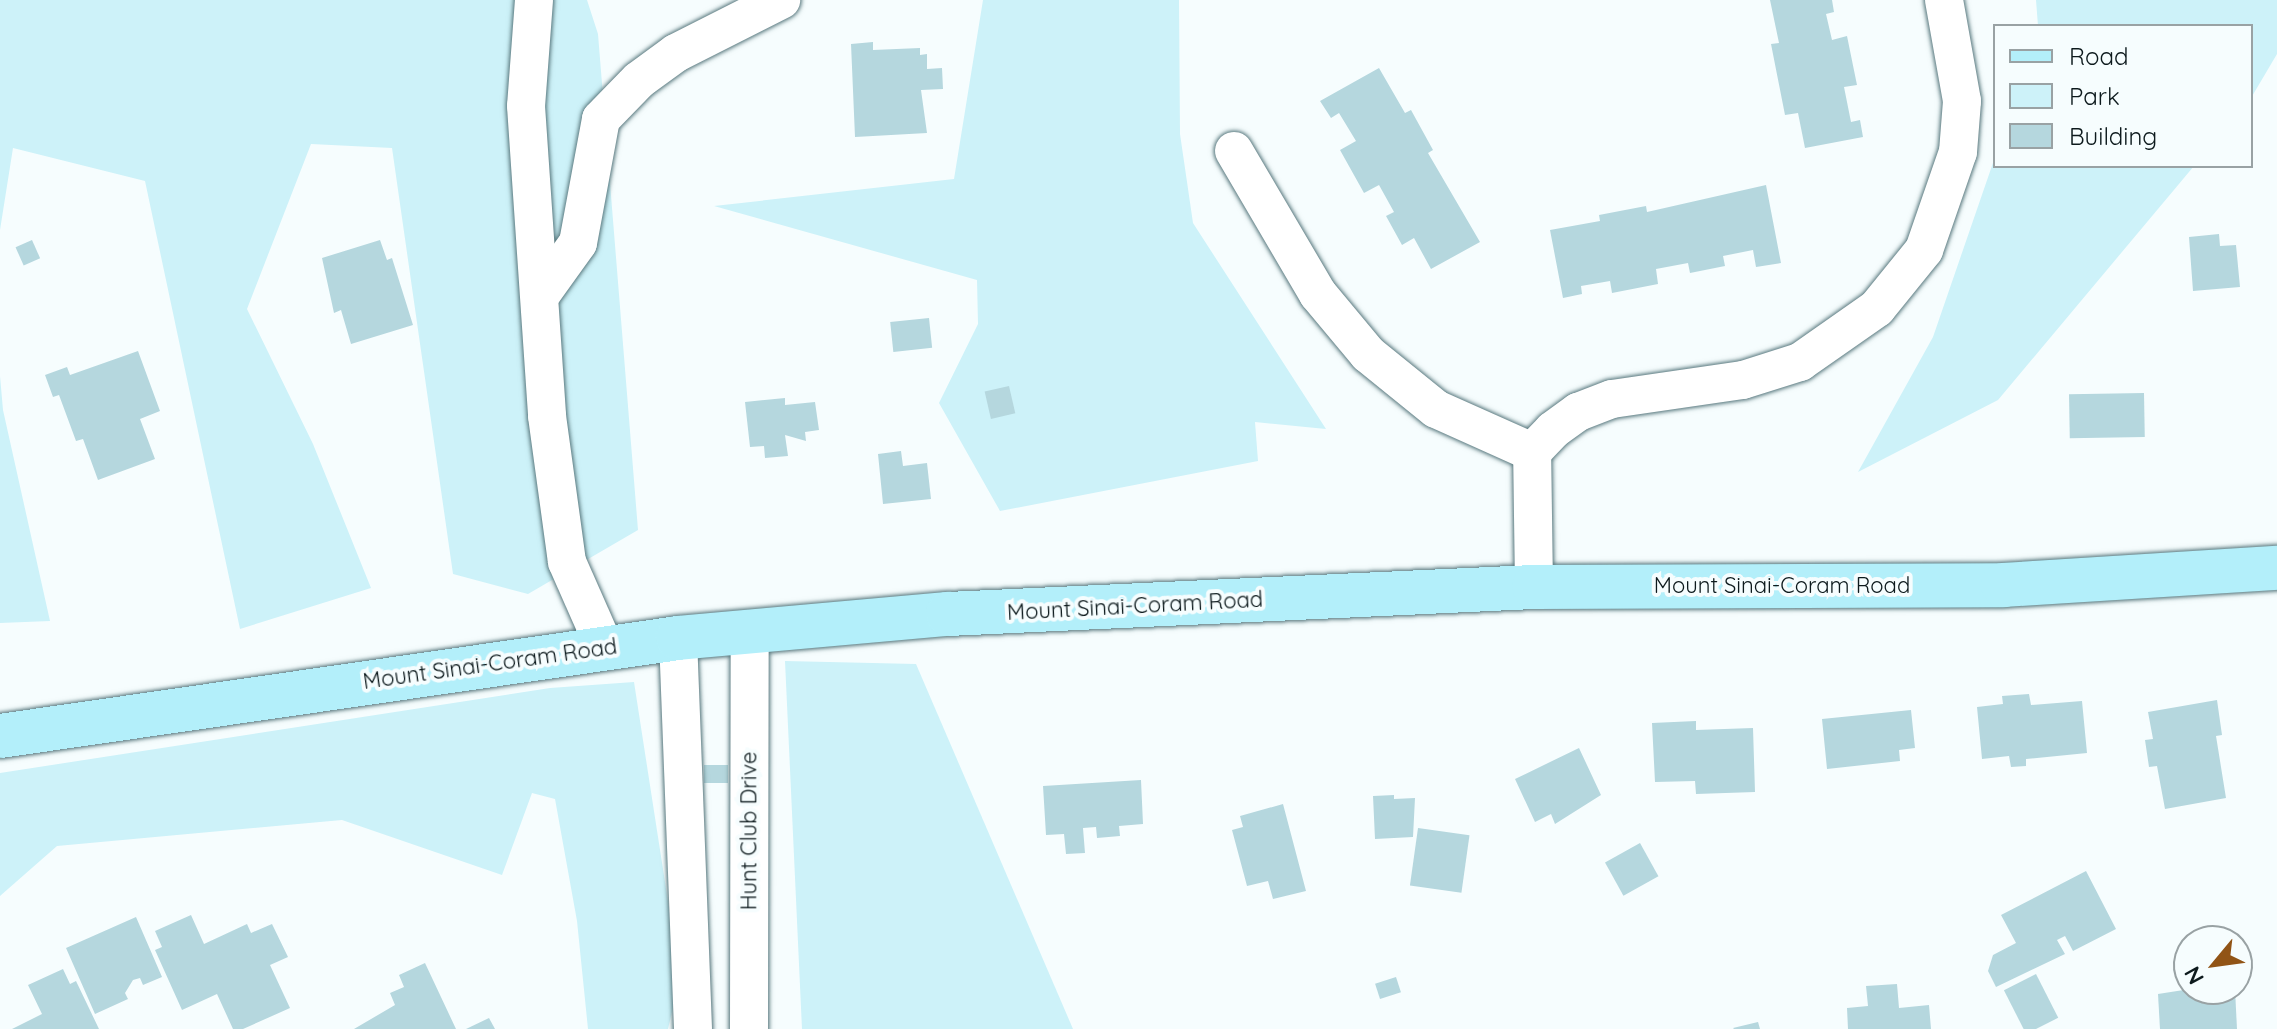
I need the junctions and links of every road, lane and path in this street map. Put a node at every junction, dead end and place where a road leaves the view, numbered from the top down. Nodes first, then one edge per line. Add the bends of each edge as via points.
1 (534, 0) edge
2 (781, 0) edge
3 (1944, 0) edge
4 (1234, 151) dead end
5 (540, 296) junction
6 (1532, 452) junction
7 (2277, 568) edge
8 (1534, 587) junction
9 (750, 632) junction
10 (678, 638) junction
11 (605, 648) junction
12 (0, 736) edge
13 (693, 1029) edge
14 (749, 1029) edge

1 - 5 street via 526,106
2 - 5 street via 676,53 639,80 601,119 578,243
3 - 6 street via 1962,101 1958,152 1924,250 1902,280 1852,329 1800,362 1743,380 1612,399 1578,412
4 - 6 street via 1318,294 1368,354 1436,409
5 - 11 street via 547,416 567,562
6 - 8 street
7 - 8 main road, Mount Sinai-Coram Road via 2003,585
8 - 9 main road, Mount Sinai-Coram Road via 948,614
9 - 10 main road, Mount Sinai-Coram Road
9 - 14 street, Hunt Club Drive
10 - 11 main road, Mount Sinai-Coram Road
10 - 13 street
11 - 12 main road, Mount Sinai-Coram Road

